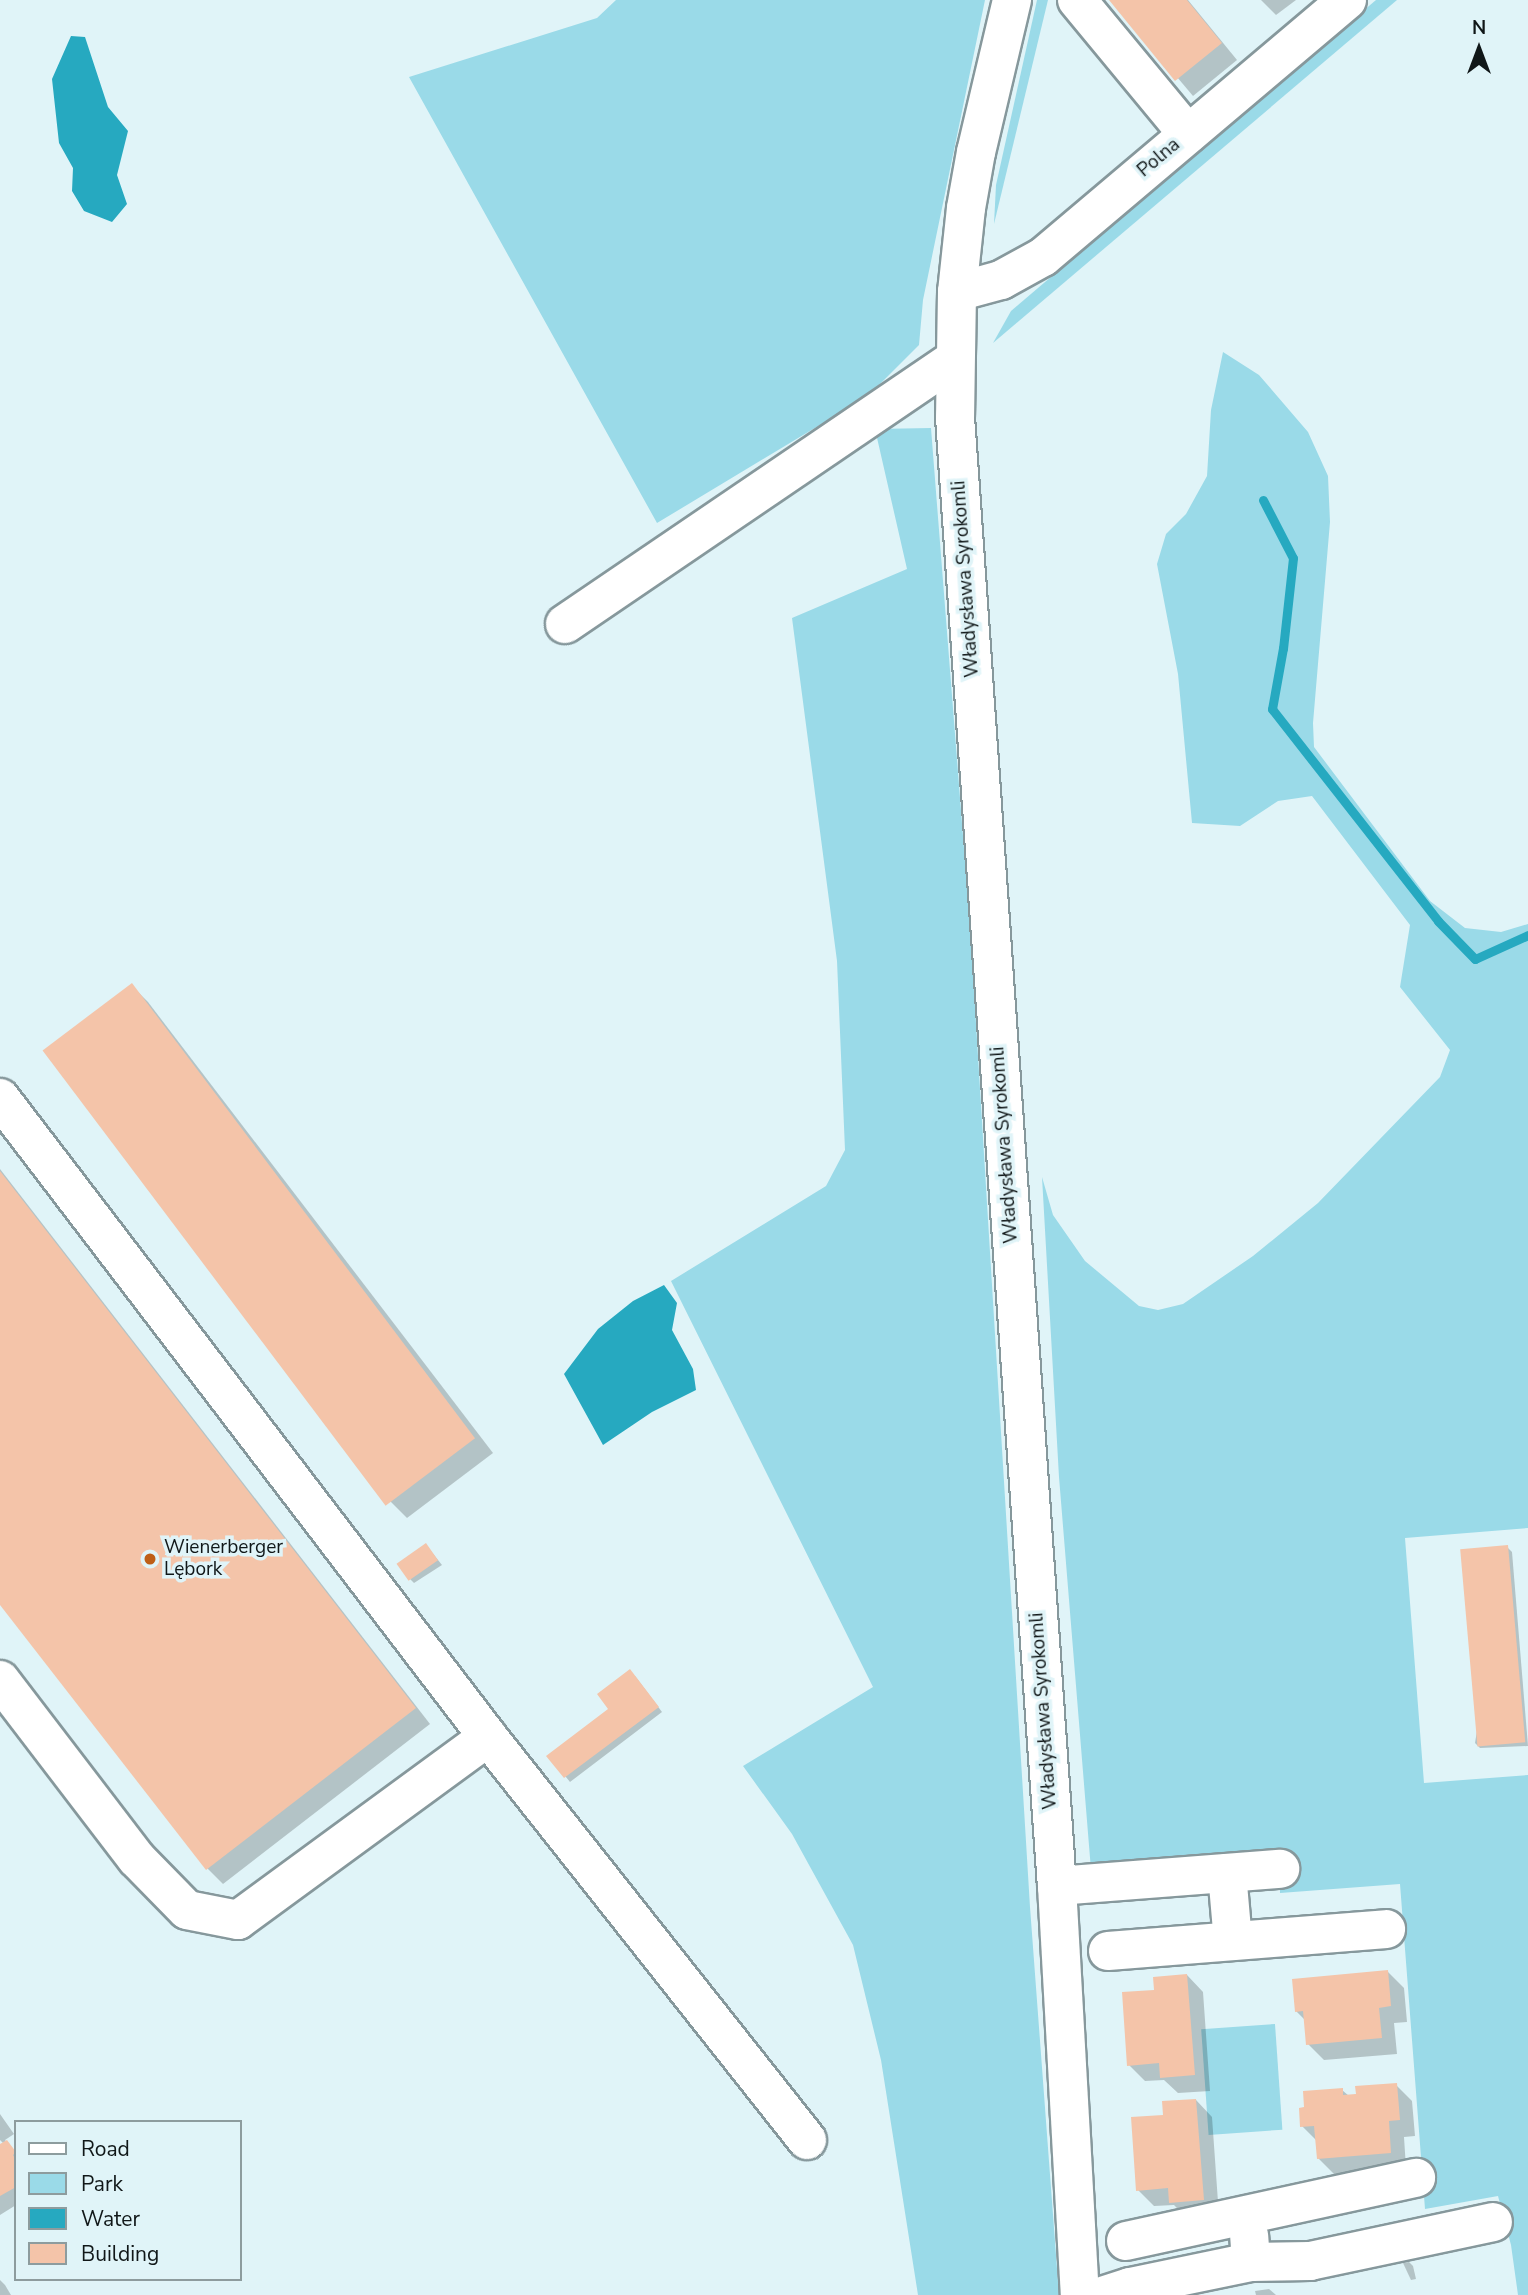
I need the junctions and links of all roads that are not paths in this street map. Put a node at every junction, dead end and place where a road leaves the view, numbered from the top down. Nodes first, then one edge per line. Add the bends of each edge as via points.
1 (1012, 0) edge
2 (1077, 0) edge
3 (1347, 0) edge
4 (1188, 134) junction
5 (957, 292) junction
6 (954, 360) junction
7 (565, 624) dead end
8 (0, 1098) edge
9 (0, 1680) edge
10 (488, 1737) junction
11 (1280, 1869) dead end
12 (1227, 1873) junction
13 (1057, 1886) junction
14 (1386, 1930) dead end
15 (1233, 1941) junction
16 (1108, 1951) dead end
17 (807, 2140) dead end
18 (1416, 2178) dead end
19 (1247, 2215) junction
20 (1493, 2222) dead end
21 (1126, 2241) dead end
22 (1251, 2262) junction
23 (1080, 2295) edge
24 (1105, 2295) edge

1 - 5 street, Władysława Syrokomli via 976,152
2 - 4 street
3 - 4 street, Polna
4 - 5 street, Polna via 1043,257 1001,281
5 - 6 street, Władysława Syrokomli
6 - 7 street
6 - 13 street, Władysława Syrokomli
8 - 10 street
9 - 10 street via 136,1859 187,1909 238,1920
10 - 17 street
11 - 12 street
12 - 13 street
12 - 15 street
13 - 23 street, Władysława Syrokomli
14 - 15 street
15 - 16 street
18 - 19 street
19 - 21 street
19 - 22 street
20 - 22 street via 1310,2261
22 - 24 street

